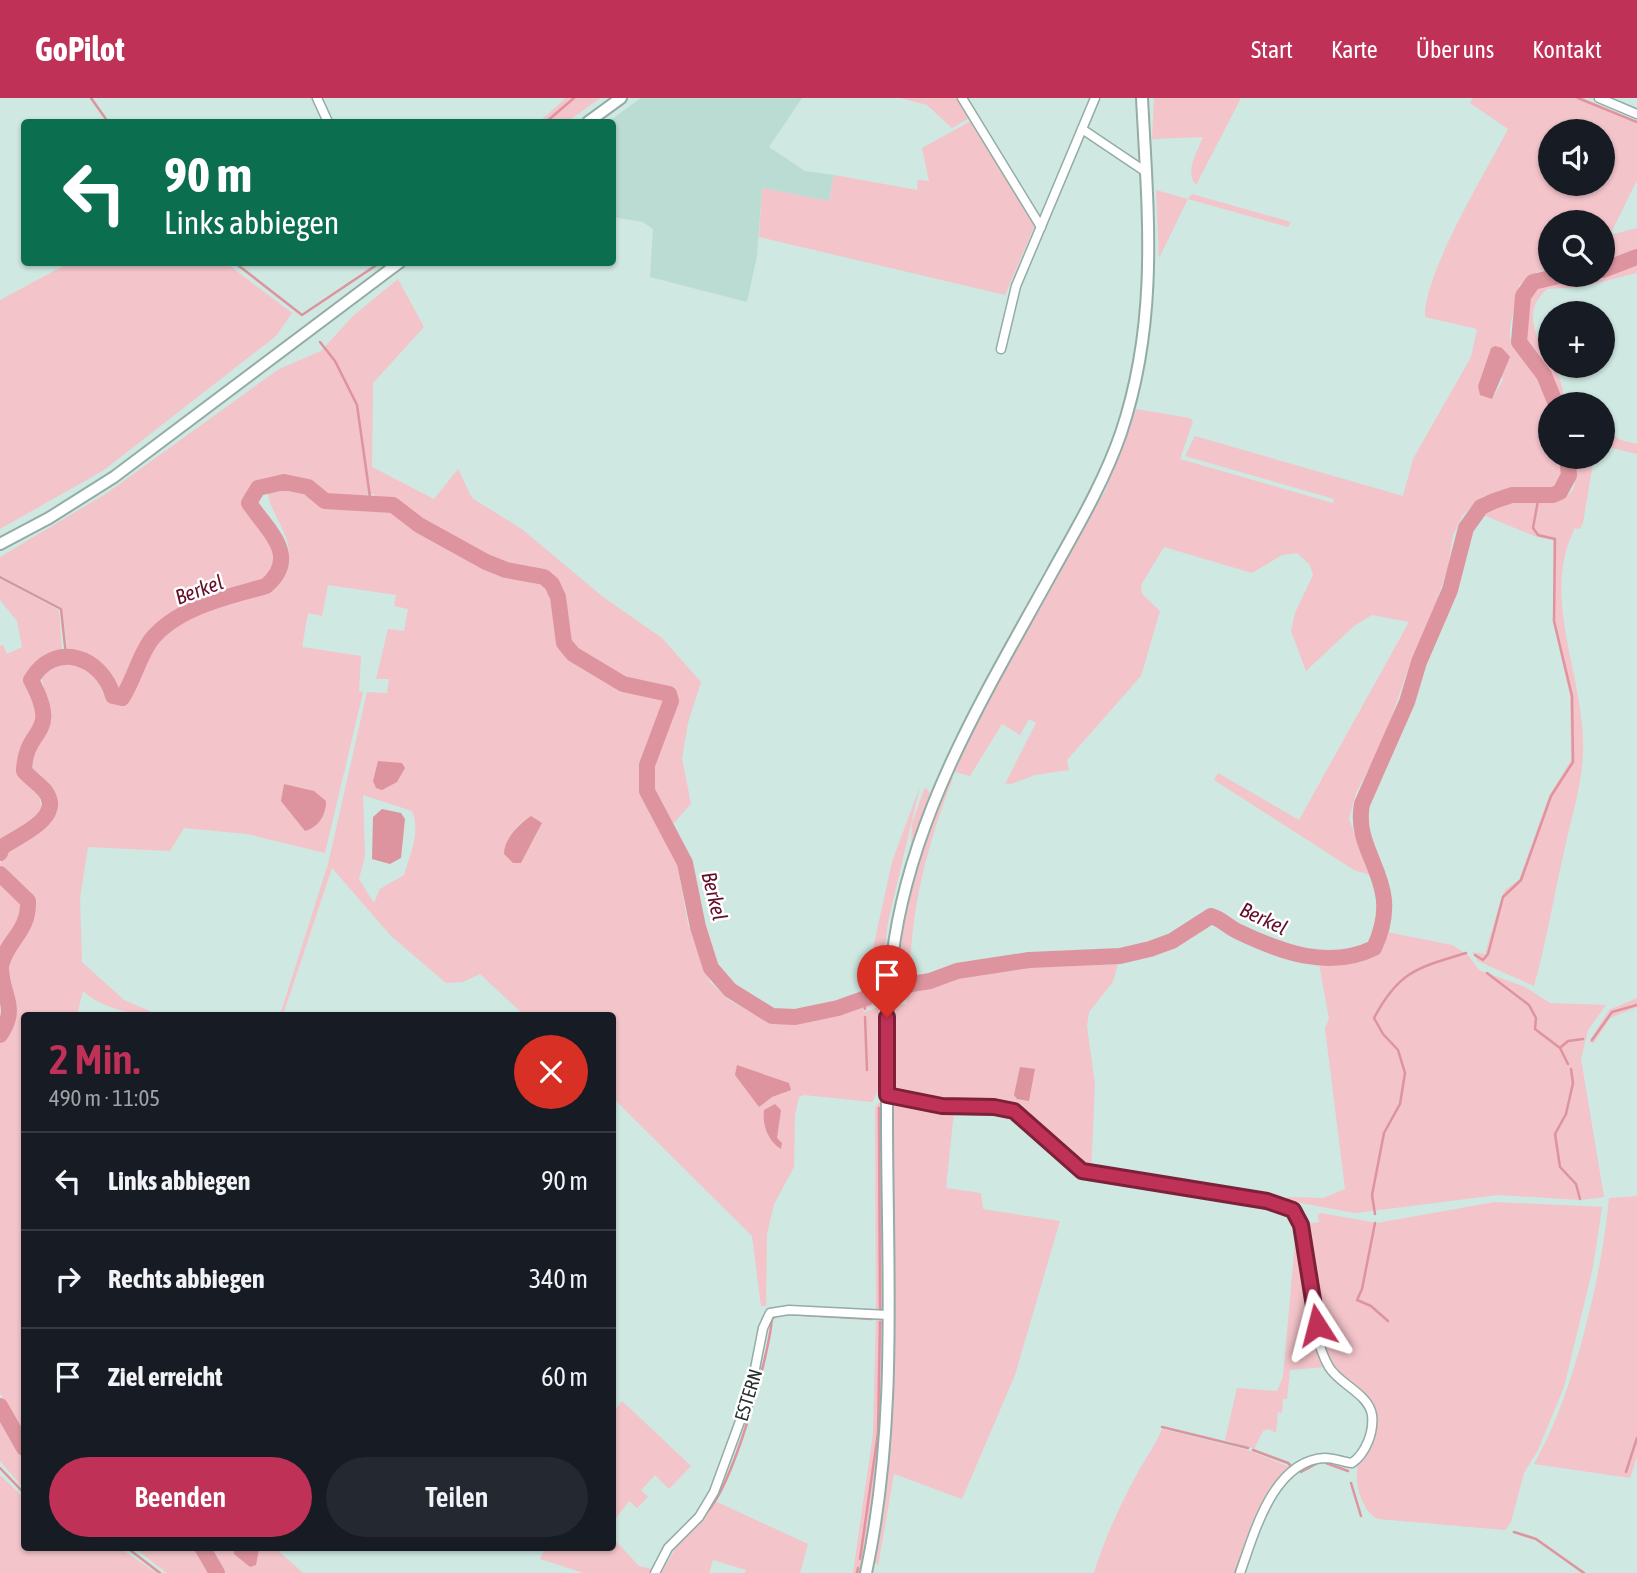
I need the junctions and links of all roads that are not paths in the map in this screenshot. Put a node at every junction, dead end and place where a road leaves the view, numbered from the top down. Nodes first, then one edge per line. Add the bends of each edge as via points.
1 (317, 98) edge
2 (621, 98) edge
3 (961, 98) edge
4 (1095, 98) edge
5 (1142, 98) edge
6 (1599, 98) edge
7 (1637, 114) edge
8 (327, 119) edge
9 (592, 119) edge
10 (1082, 129) junction
11 (1146, 172) junction
12 (1041, 227) junction
13 (395, 266) edge
14 (1001, 349) dead end
15 (0, 544) edge
16 (887, 1095) junction
17 (888, 1315) junction
18 (655, 1573) edge
19 (866, 1573) edge
20 (1240, 1573) edge

1 - 8 street
2 - 9 street
3 - 12 street
4 - 10 street
5 - 11 street
6 - 7 street
10 - 11 street
10 - 12 street
11 - 16 street via 1150,281 1137,377 1121,434 1094,496 944,772 910,867 891,964
12 - 14 street via 1016,286
13 - 15 street via 123,470
16 - 17 street
16 - 20 street via 942,1106 1001,1107 1024,1118 1082,1171 1280,1204 1296,1213 1329,1368 1368,1405 1373,1419 1367,1445 1352,1463 1325,1458 1282,1481
17 - 18 street, ESTERN via 770,1313 750,1394 714,1492 699,1517 668,1548
17 - 19 street via 884,1459

